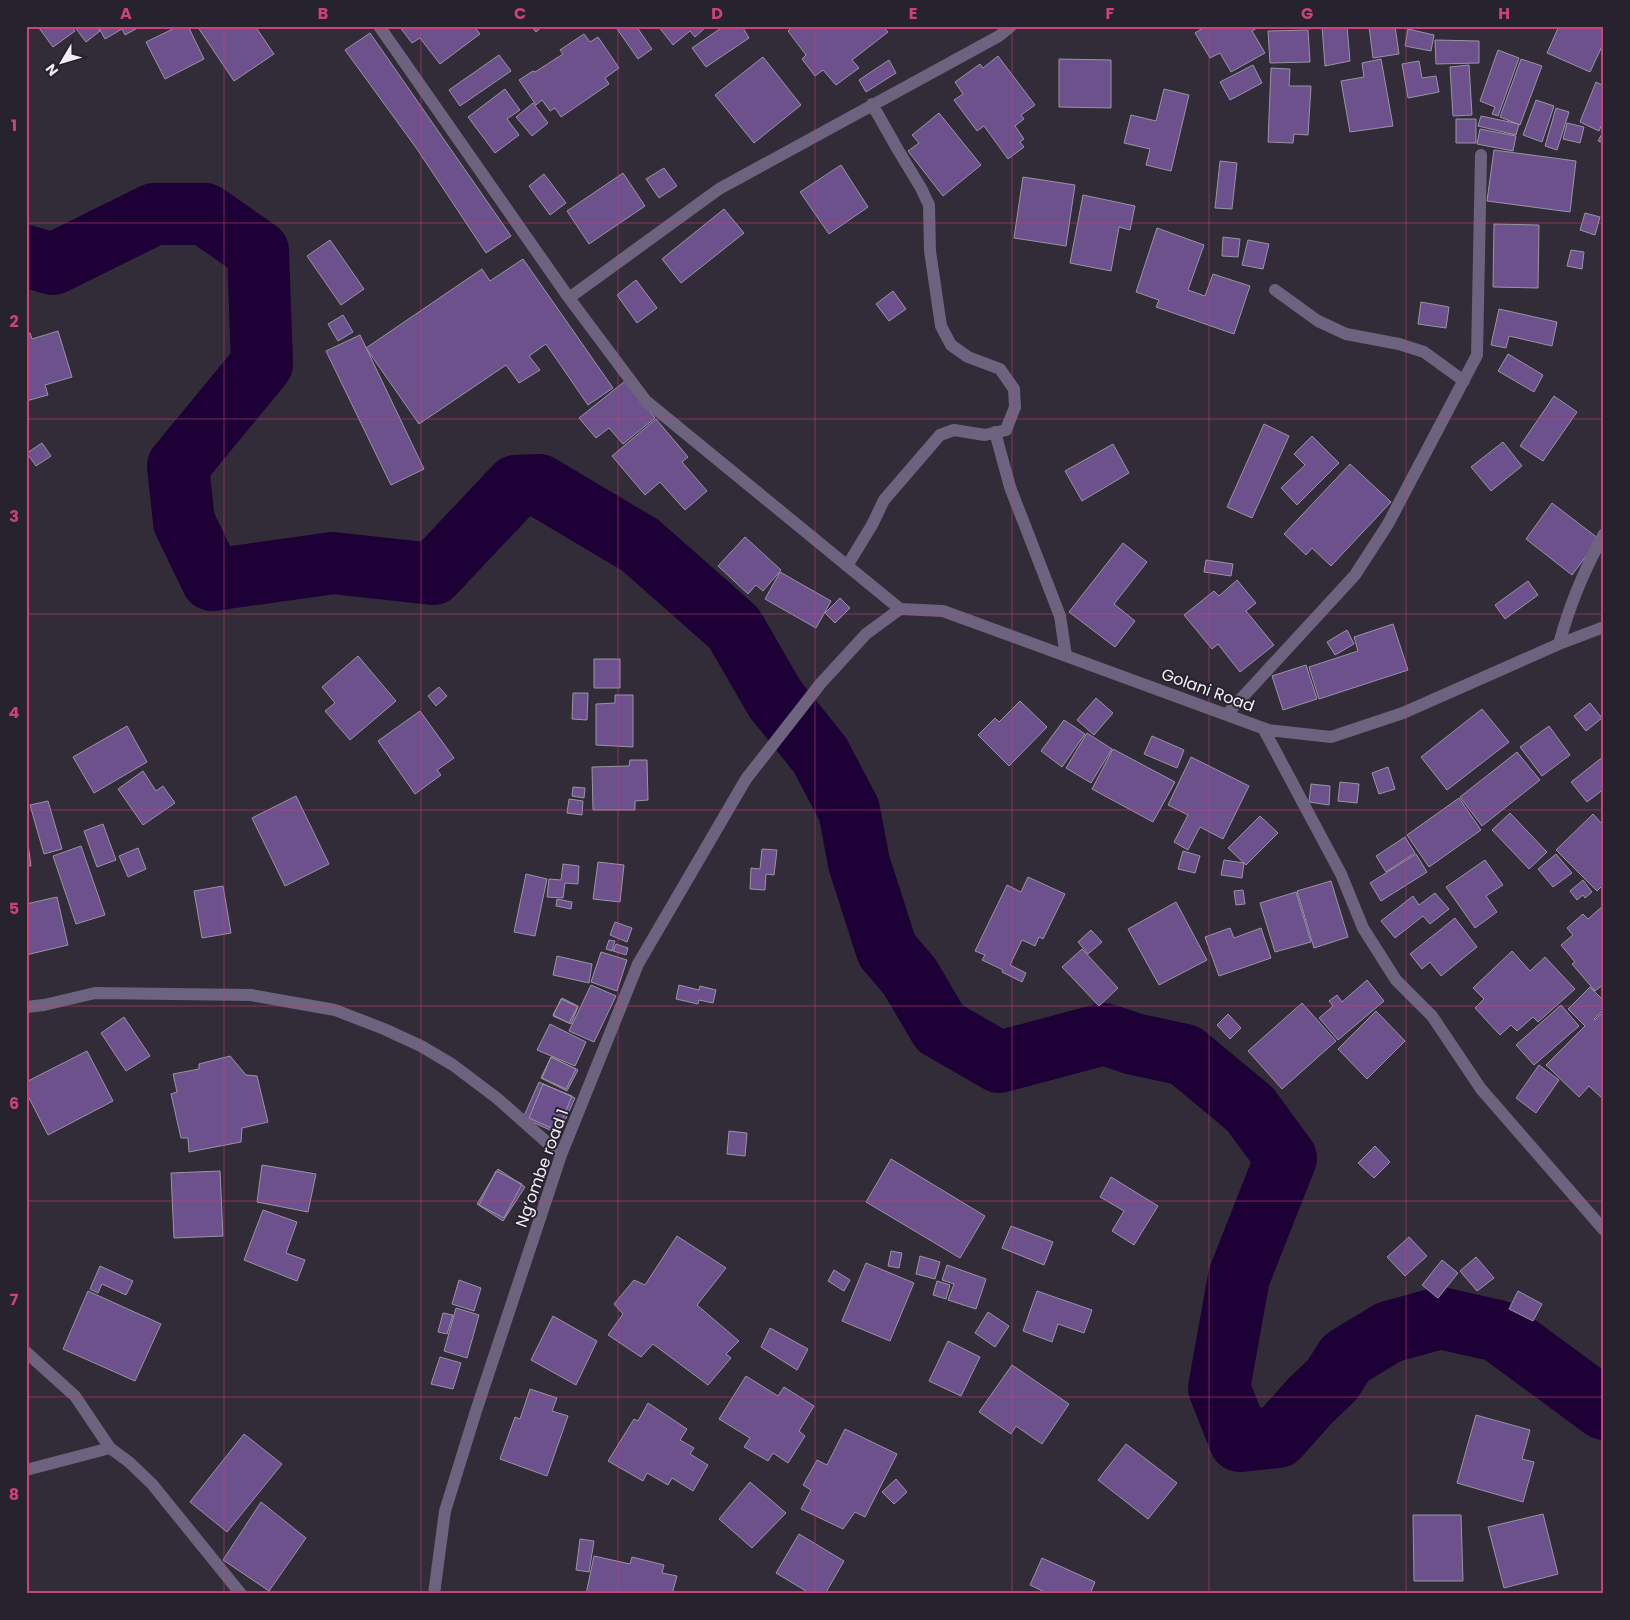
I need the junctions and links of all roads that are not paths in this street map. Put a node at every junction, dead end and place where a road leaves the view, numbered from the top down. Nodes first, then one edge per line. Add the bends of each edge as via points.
1 (379, 26) edge
2 (1011, 26) edge
3 (872, 104) junction
4 (1481, 155) dead end
5 (1275, 290) dead end
6 (569, 298) junction
7 (1464, 381) junction
8 (995, 432) junction
9 (1604, 534) edge
10 (847, 566) junction
11 (900, 609) junction
12 (1604, 627) edge
13 (1559, 644) junction
14 (1066, 656) junction
15 (1227, 714) junction
16 (1263, 728) junction
17 (26, 1006) edge
18 (561, 1155) junction
19 (1604, 1230) edge
20 (26, 1352) edge
21 (110, 1448) junction
22 (26, 1470) edge
23 (241, 1594) edge
24 (434, 1594) edge

1 - 6 street
2 - 3 street via 999,36
3 - 6 street via 719,189
3 - 8 street via 929,205 930,251 941,326 951,345 968,357 1000,369 1014,389 1015,407 1006,430
4 - 7 street via 1477,355
5 - 7 street via 1318,321 1346,334 1424,352
6 - 10 street via 646,402
7 - 15 street via 1388,524 1355,575
8 - 10 street via 985,435 954,430 940,436 884,500
8 - 14 street via 1010,487 1060,616
9 - 13 street via 1582,575
10 - 11 street
11 - 14 street, Golani Road via 943,612
11 - 18 street, Ng’ombe road 1 via 866,634 821,683 746,778 638,964
12 - 13 street, Golani Road
13 - 16 street, Golani Road via 1404,713 1331,737
14 - 15 street, Golani Road
15 - 16 street, Golani Road
16 - 19 street via 1341,874 1363,928 1396,980 1432,1016 1481,1089
17 - 18 street via 44,1006 95,993 251,995 334,1010 421,1046 453,1065 498,1099
18 - 24 street, Ng’ombe road 1 via 445,1511
20 - 21 street via 75,1396
21 - 22 street
21 - 23 street via 152,1484

